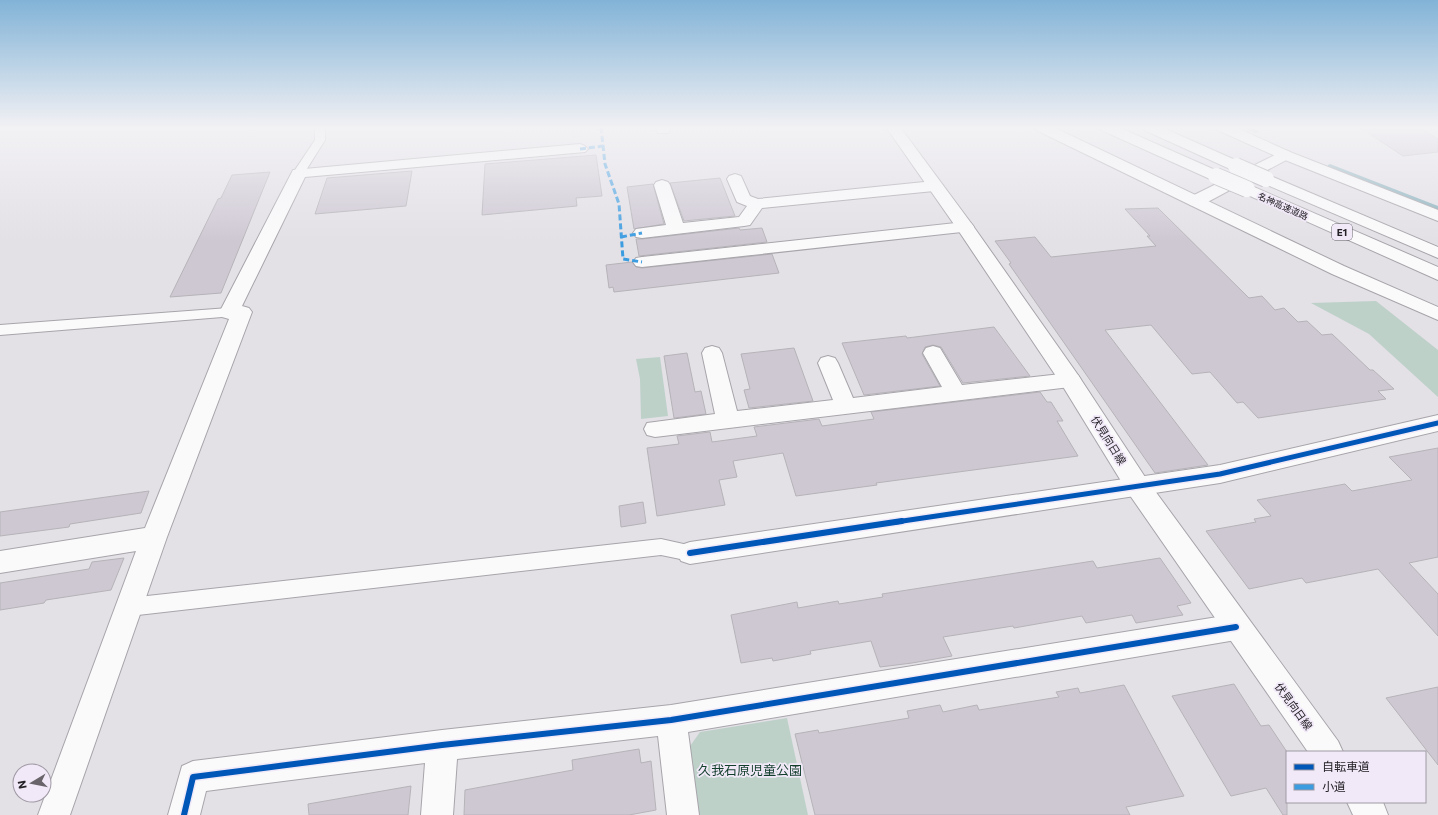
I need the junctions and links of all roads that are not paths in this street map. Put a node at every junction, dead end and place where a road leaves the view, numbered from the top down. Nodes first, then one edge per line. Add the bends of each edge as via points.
1 (304, 165) edge
2 (392, 165) edge
3 (919, 165) edge
4 (1121, 165) edge
5 (1191, 165) edge
6 (1234, 165) edge
7 (1266, 165) edge
8 (1310, 165) edge
9 (299, 173) junction
10 (735, 179) dead end
11 (662, 185) dead end
12 (934, 186) junction
13 (1196, 201) junction
14 (757, 204) junction
15 (1438, 216) edge
16 (965, 227) junction
17 (676, 229) junction
18 (642, 233) dead end
19 (1438, 253) edge
20 (642, 262) dead end
21 (1438, 274) edge
22 (235, 313) junction
23 (1438, 314) edge
24 (0, 330) edge
25 (933, 353) dead end
26 (712, 354) dead end
27 (828, 362) dead end
28 (1070, 380) junction
29 (956, 393) junction
30 (846, 406) junction
31 (728, 420) junction
32 (1438, 423) edge
33 (655, 429) dead end
34 (1138, 487) junction
35 (154, 537) junction
36 (690, 553) joint
37 (0, 562) edge
38 (129, 607) junction
39 (1236, 626) junction
40 (671, 720) junction
41 (442, 745) junction
42 (1326, 751) edge
43 (54, 815) edge
44 (184, 815) edge
45 (437, 815) edge
46 (683, 815) edge

1 - 9 lane
2 - 9 main road
3 - 12 main road, 伏見向日線
4 - 13 main road
5 - 21 main road, 名神高速道路 / E1, bridge
6 - 19 main road, 名神高速道路 / E1, bridge
7 - 13 main road
8 - 15 main road
9 - 22 main road
10 - 14 main road via 743,199
11 - 17 main road
12 - 14 main road
12 - 16 main road, 伏見向日線
13 - 23 main road via 1338,270
14 - 17 main road via 744,221
16 - 20 main road
16 - 28 main road, 伏見向日線
17 - 18 main road
22 - 24 lane
22 - 35 main road
25 - 29 main road
26 - 31 main road
27 - 30 main road
28 - 29 main road
28 - 34 main road, 伏見向日線
29 - 30 main road
30 - 31 main road
31 - 33 main road
32 - 34 main road via 1220,474
34 - 36 main road
34 - 39 main road, 伏見向日線
35 - 37 main road
35 - 38 main road
36 - 38 lane via 661,547
38 - 43 main road
39 - 40 main road
39 - 42 main road, 伏見向日線
40 - 41 main road
40 - 46 main road
41 - 44 main road via 193,778
41 - 45 main road

